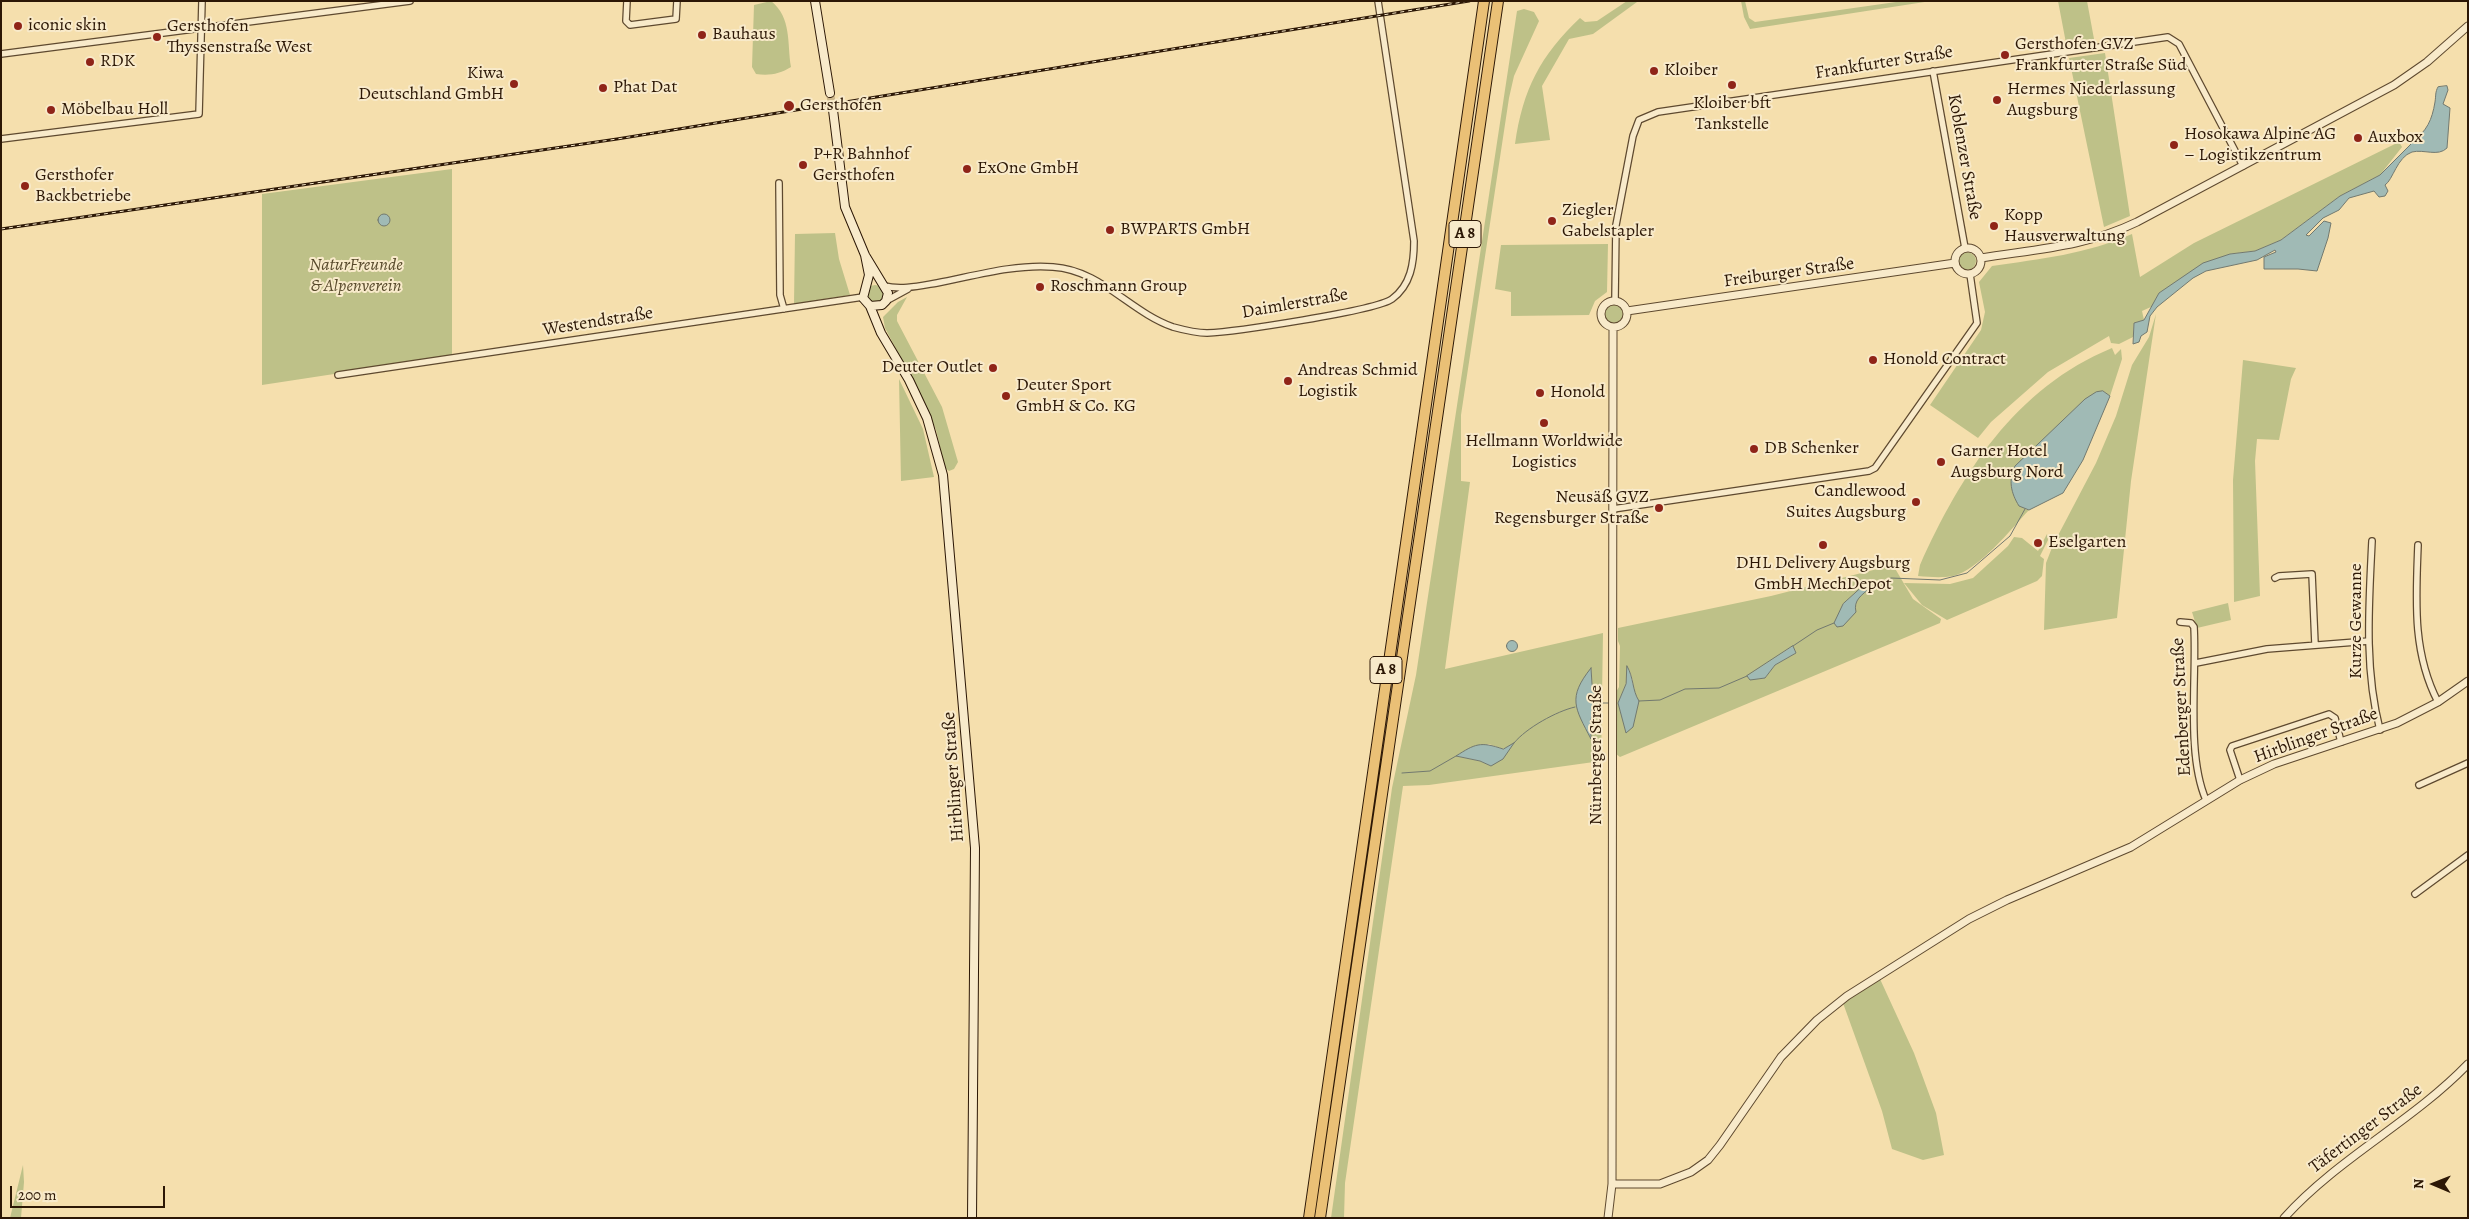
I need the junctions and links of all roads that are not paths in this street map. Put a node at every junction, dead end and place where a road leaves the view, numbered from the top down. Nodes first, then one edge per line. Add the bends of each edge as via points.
1 (202, 1) edge
2 (410, 1) edge
3 (626, 1) edge
4 (677, 1) edge
5 (815, 1) edge
6 (1378, 1) edge
7 (1484, 1) edge
8 (1498, 1) edge
9 (2468, 26) edge
10 (201, 28) junction
11 (1, 54) edge
12 (1933, 71) junction
13 (830, 92) tunnel mouth
14 (833, 110) tunnel mouth
15 (1, 139) edge
16 (2243, 166) junction
17 (779, 183) dead end
18 (1965, 248) junction
19 (865, 255) junction
20 (1981, 258) junction
21 (1955, 263) junction
22 (1970, 274) junction
23 (882, 284) junction
24 (867, 285) junction
25 (912, 288) junction
26 (863, 297) junction
27 (1615, 300) junction
28 (884, 303) junction
29 (870, 306) junction
30 (784, 309) junction
31 (1627, 311) junction
32 (1613, 326) junction
33 (889, 346) junction
34 (338, 375) dead end
35 (1613, 509) junction
36 (2372, 541) dead end
37 (2418, 545) dead end
38 (2275, 578) dead end
39 (2180, 622) dead end
40 (2369, 641) junction
41 (2315, 644) junction
42 (2196, 663) junction
43 (2468, 681) edge
44 (2438, 702) junction
45 (2380, 730) junction
46 (2341, 742) junction
47 (2468, 763) edge
48 (2240, 780) junction
49 (2418, 785) dead end
50 (2206, 800) junction
51 (2468, 855) edge
52 (2415, 894) dead end
53 (2468, 1064) edge
54 (1612, 1184) junction
55 (1611, 1216) edge
56 (972, 1218) edge
57 (1309, 1218) edge
58 (1320, 1218) edge
59 (2284, 1218) edge

1 - 10 street
2 - 10 street
3 - 4 street via 626,21 630,24 672,20 677,15
5 - 13 main road
6 - 25 street, Daimlerstraße via 1414,241 1408,280 1391,300 1311,317 1204,333 1154,318 1096,279 1069,269 1029,266
7 - 57 highway, A 8
8 - 58 highway, A 8
9 - 16 street via 2427,62 2394,85
10 - 11 street
10 - 15 street via 199,114
12 - 16 street, Frankfurter Straße via 2168,37 2179,44
12 - 18 street, Koblenzer Straße
12 - 27 street, Frankfurter Straße via 1658,112 1639,120 1616,225
14 - 19 main road, Hirblinger Straße via 844,201
16 - 20 street via 2100,238 2074,245
17 - 30 street via 780,295
18 - 20 street via 1975,250
18 - 21 street via 1957,253
19 - 23 main road, Hirblinger Straße
19 - 24 main road, Hirblinger Straße via 869,275
20 - 22 street via 1977,270
21 - 22 street via 1959,270
21 - 31 street, Freiburger Straße
22 - 35 street via 1977,323 1875,468 1792,484
23 - 24 main road via 872,282
23 - 25 street, Daimlerstraße
23 - 28 main road, Hirblinger Straße via 888,293
24 - 26 main road, Hirblinger Straße
25 - 28 street, Daimlerstraße
26 - 29 main road, Hirblinger Straße
26 - 30 street, Westendstraße
27 - 31 street via 1622,303
27 - 32 street via 1606,303 1602,310 1602,319
28 - 29 main road
28 - 33 main road, Hirblinger Straße via 881,320
29 - 33 main road, Hirblinger Straße
30 - 34 street, Westendstraße
31 - 32 street via 1625,321
32 - 35 street, Nürnberger Straße
33 - 56 main road, Hirblinger Straße via 918,396 935,441 943,475 950,547 975,848
35 - 54 street, Nürnberger Straße
36 - 40 street, Kurze Gewanne
37 - 44 street via 2416,593 2419,640 2426,676
38 - 41 street via 2312,574
39 - 42 street, Edenberger Straße via 2191,623 2194,627
40 - 41 street
40 - 45 street, Kurze Gewanne via 2371,680
41 - 42 street via 2242,652
42 - 50 street, Edenberger Straße via 2196,748
43 - 44 street, Hirblinger Straße
44 - 45 street, Hirblinger Straße
45 - 46 street, Hirblinger Straße
46 - 48 street, Hirblinger Straße via 2274,764
46 - 48 street via 2335,718 2329,714 2232,746 2230,750
47 - 49 street
48 - 50 street, Hirblinger Straße
50 - 54 street, Hirblinger Straße via 2131,847 1975,916 1847,996 1793,1043 1768,1073 1720,1145 1708,1160 1691,1172 1660,1184
51 - 52 street
53 - 59 street, Täfertinger Straße via 2417,1111 2327,1176
54 - 55 street, Nürnberger Straße

